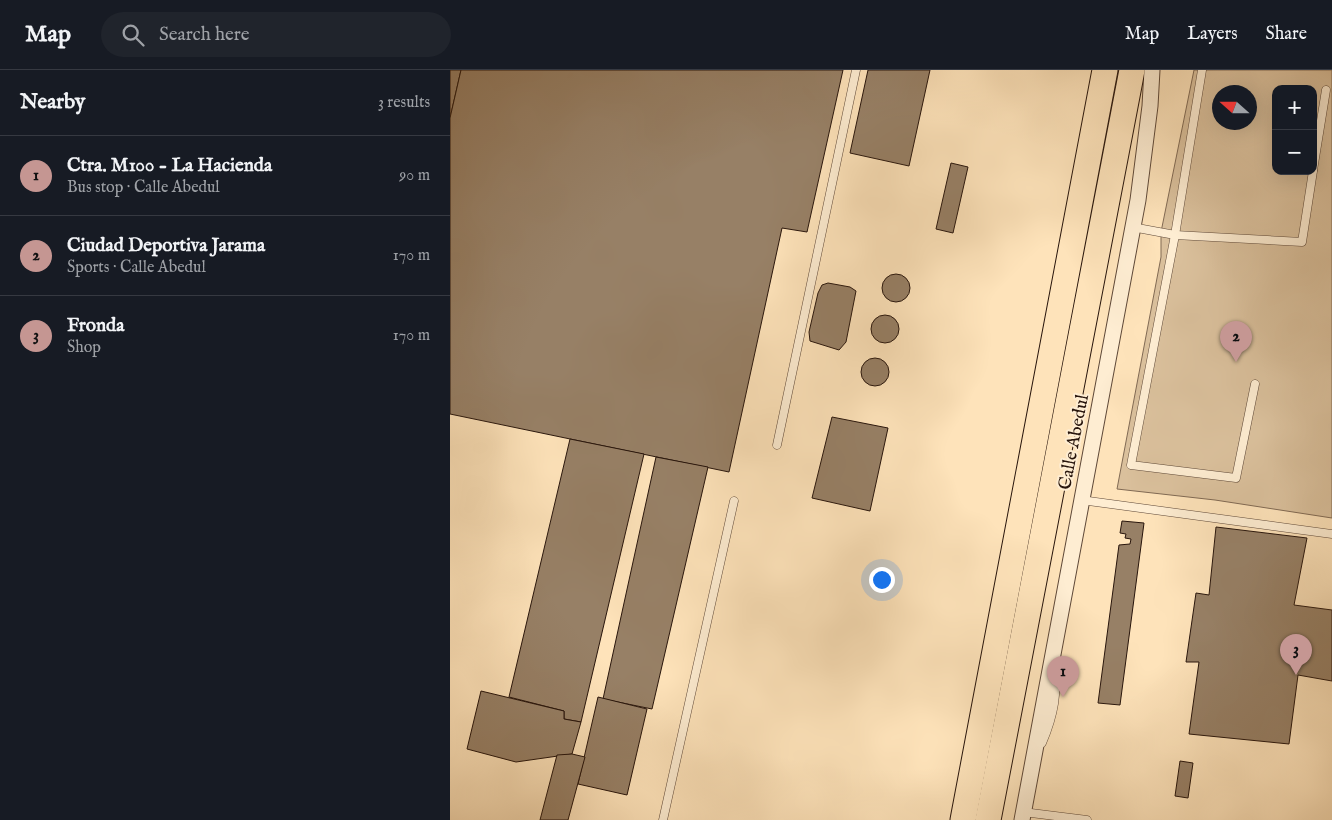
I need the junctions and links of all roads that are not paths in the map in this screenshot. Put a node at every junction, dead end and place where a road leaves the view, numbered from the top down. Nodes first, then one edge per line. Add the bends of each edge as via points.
1 (856, 70) edge
2 (1105, 70) edge
3 (1132, 70) edge
4 (1152, 70) edge
5 (1202, 70) edge
6 (1326, 90) dead end
7 (1317, 145) edge
8 (1312, 175) edge
9 (1132, 227) junction
10 (1176, 235) junction
11 (1256, 384) dead end
12 (777, 445) dead end
13 (1081, 500) junction
14 (734, 501) dead end
15 (1332, 534) edge
16 (1023, 816) edge
17 (1077, 819) edge
18 (663, 820) edge
19 (963, 820) edge
20 (988, 820) edge
21 (1087, 820) edge

1 - 12 lane
2 - 19 highway
3 - 20 highway
4 - 9 street, Calle Abedul via 1150,106
5 - 10 lane
6 - 7 lane
8 - 10 lane via 1302,242
9 - 10 lane
9 - 13 street, Calle Abedul
10 - 11 lane via 1131,465 1236,478
13 - 15 lane
13 - 16 street, Calle Abedul
14 - 18 lane
16 - 17 lane
17 - 21 lane

